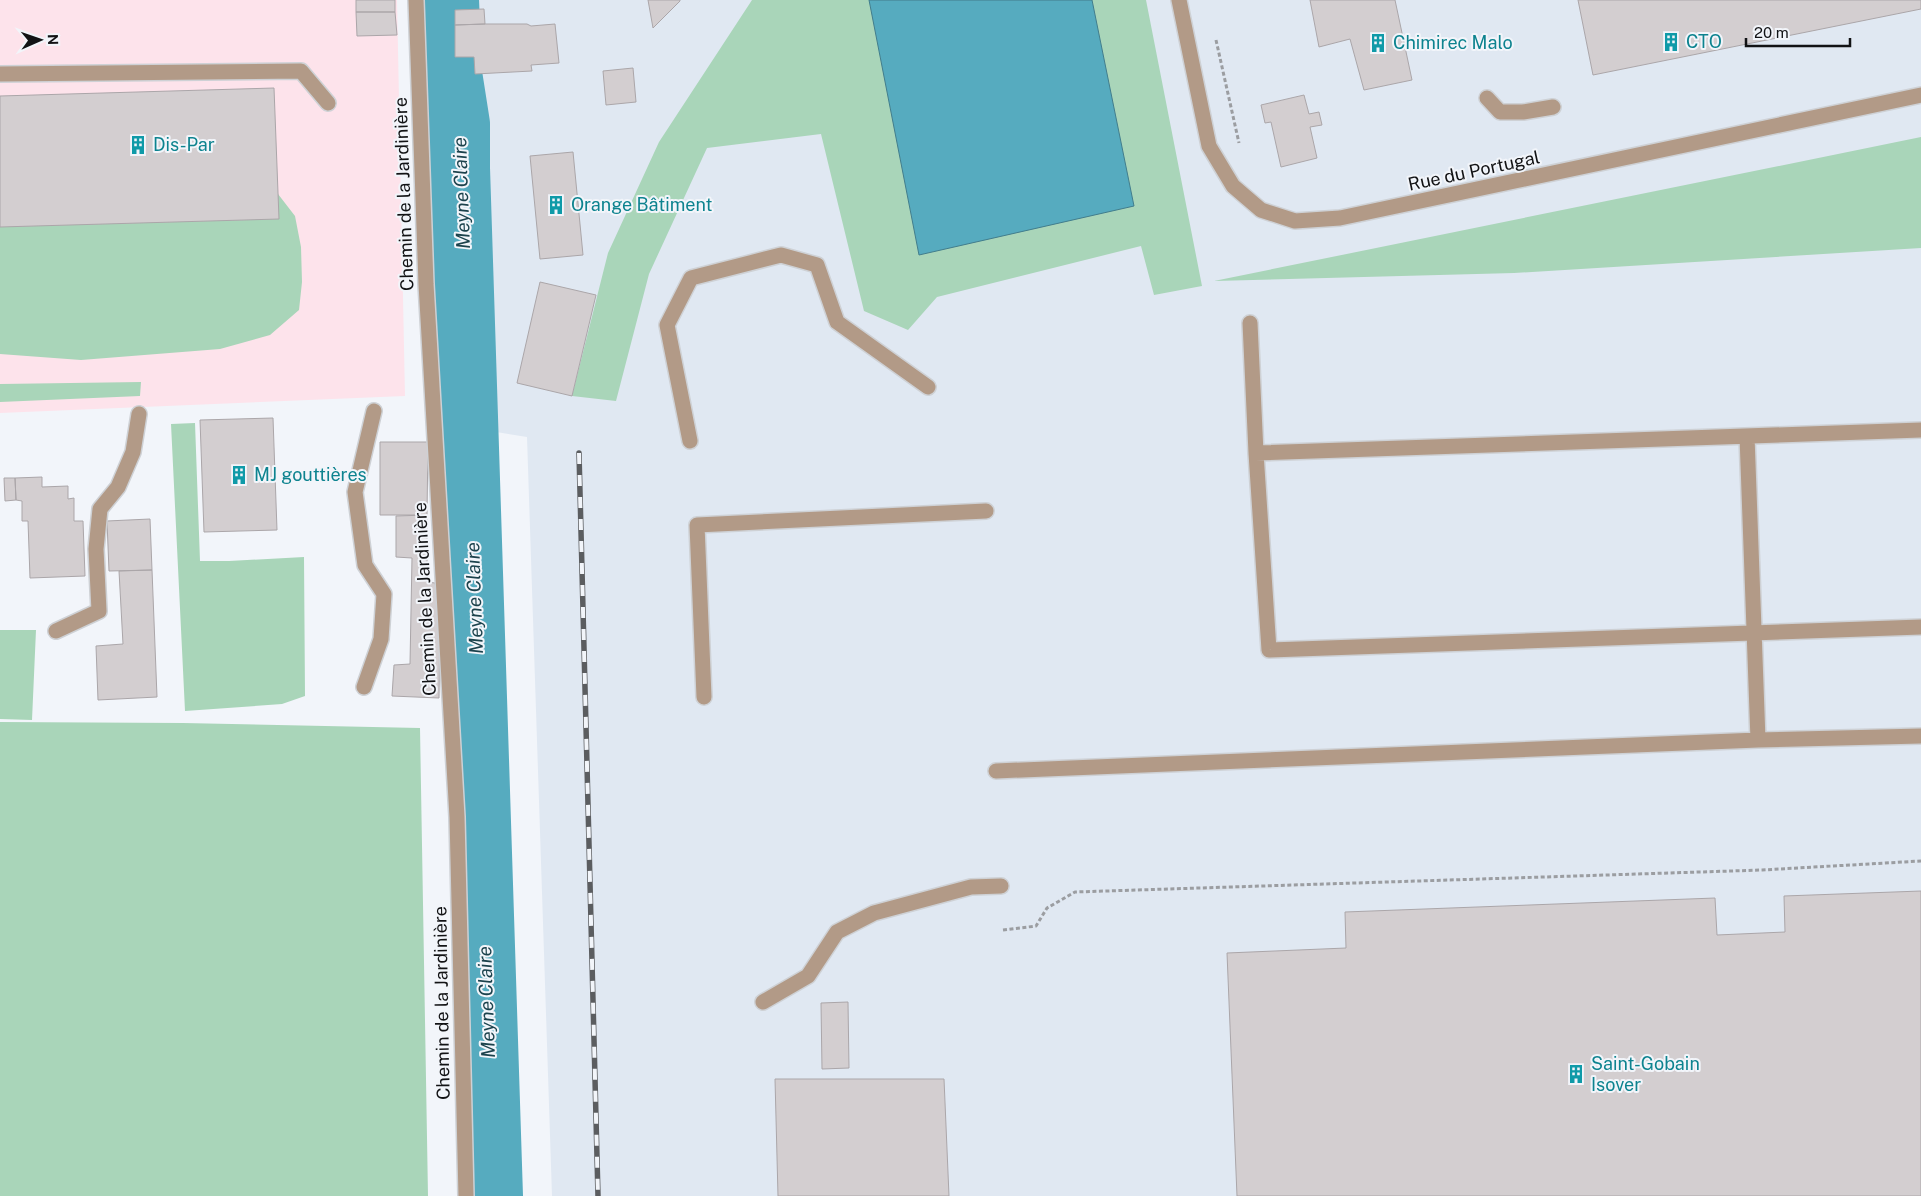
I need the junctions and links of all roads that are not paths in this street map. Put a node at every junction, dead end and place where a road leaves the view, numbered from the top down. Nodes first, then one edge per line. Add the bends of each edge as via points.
1 (416, 0) edge
2 (1179, 0) edge
3 (0, 74) edge
4 (1921, 95) edge
5 (1487, 98) dead end
6 (328, 103) dead end
7 (1553, 107) dead end
8 (1250, 324) dead end
9 (928, 387) dead end
10 (374, 411) dead end
11 (139, 414) dead end
12 (1921, 430) edge
13 (1747, 436) junction
14 (690, 441) dead end
15 (1256, 453) junction
16 (986, 511) dead end
17 (1921, 627) edge
18 (56, 631) dead end
19 (1754, 632) junction
20 (364, 687) dead end
21 (704, 697) dead end
22 (1921, 736) edge
23 (1758, 740) junction
24 (996, 771) dead end
25 (1001, 886) dead end
26 (763, 1002) dead end
27 (466, 1196) edge

1 - 27 street, Chemin de la Jardinière via 426,284 457,817
2 - 4 street, Rue du Portugal via 1209,146 1233,186 1261,210 1295,221 1340,218
3 - 6 street via 301,71
5 - 7 street via 1500,112
8 - 15 street
9 - 14 street via 837,322 817,265 781,255 690,278 667,325
10 - 20 street via 355,492 365,565 384,594 381,639
11 - 18 street via 133,452 118,487 100,509 96,549 99,611
12 - 13 street
13 - 15 street
13 - 19 street
15 - 19 street via 1269,650
16 - 21 street via 697,525
17 - 19 street
19 - 23 street
22 - 23 street
23 - 24 street
25 - 26 street via 971,887 874,913 837,932 808,976

